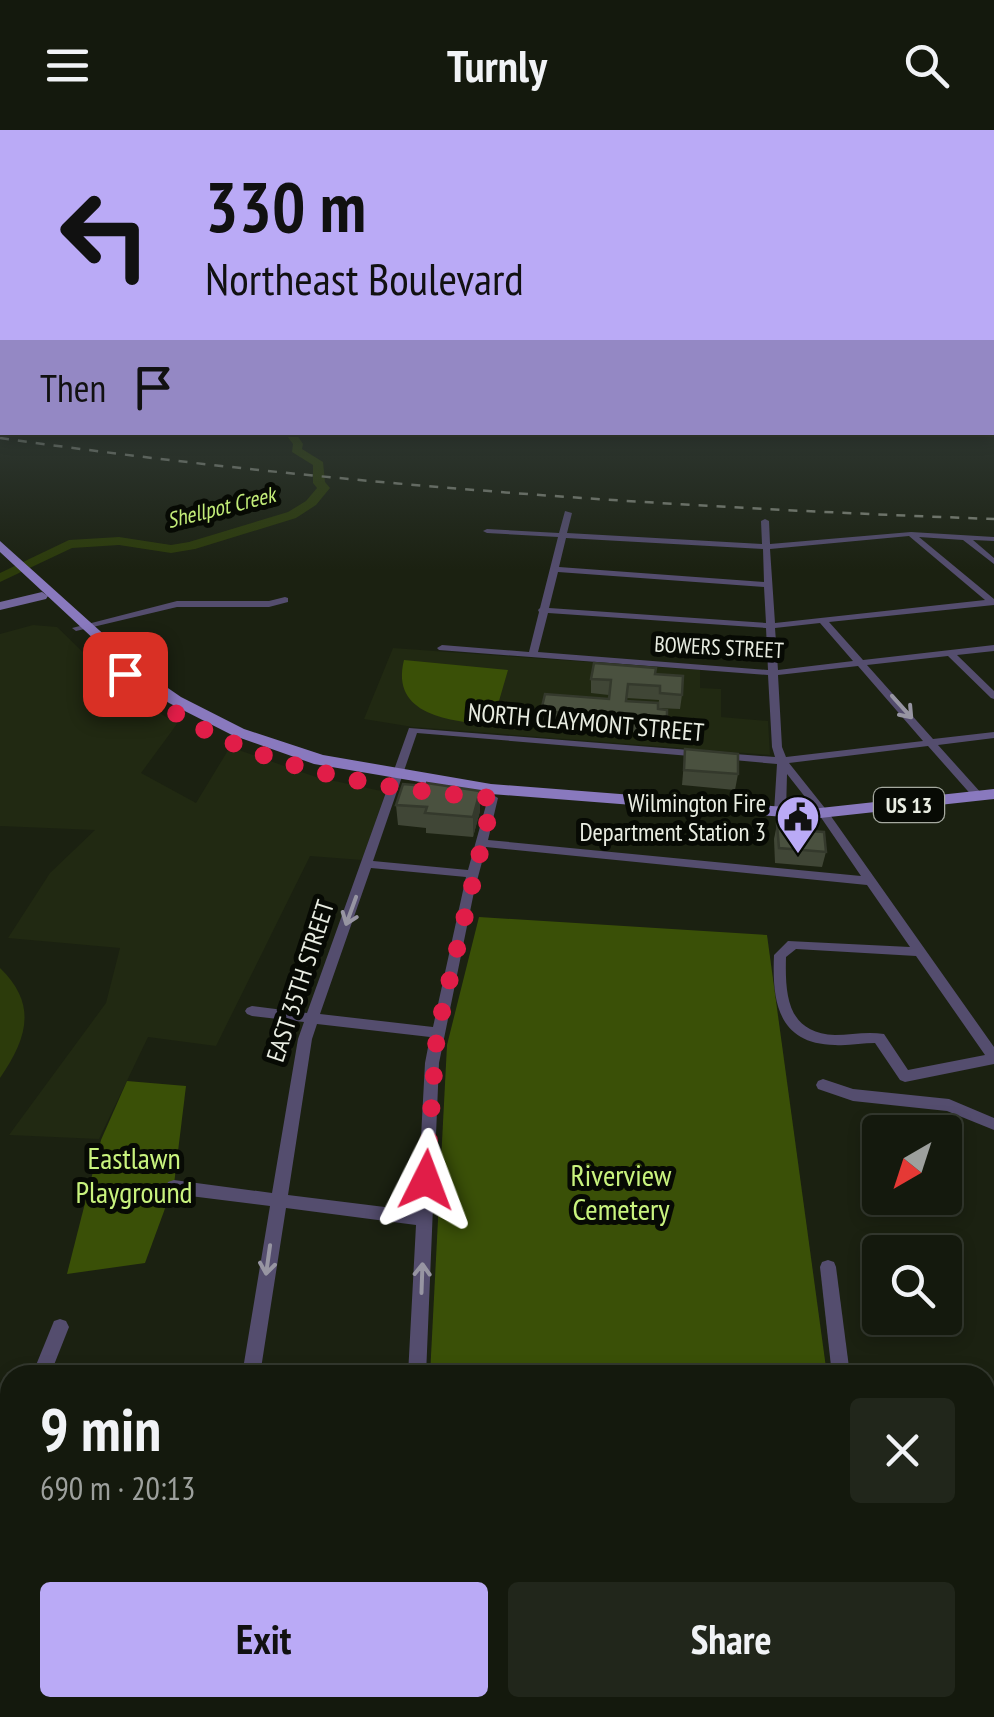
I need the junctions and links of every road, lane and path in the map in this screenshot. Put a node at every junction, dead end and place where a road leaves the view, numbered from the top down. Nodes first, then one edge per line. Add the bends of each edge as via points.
1 (568, 512) dead end
2 (765, 521) dead end
3 (487, 531) dead end
4 (910, 534) junction
5 (562, 535) junction
6 (966, 539) junction
7 (994, 539) edge
8 (0, 545) edge
9 (766, 547) junction
10 (994, 562) edge
11 (14, 566) edge
12 (554, 569) junction
13 (768, 584) junction
14 (42, 596) junction
15 (284, 600) dead end
16 (994, 602) edge
17 (0, 606) edge
18 (542, 610) junction
19 (73, 618) junction
20 (822, 621) junction
21 (770, 626) junction
22 (442, 648) dead end
23 (994, 648) edge
24 (949, 652) junction
25 (533, 654) junction
26 (860, 662) junction
27 (773, 673) junction
28 (994, 696) edge
29 (413, 730) joint
30 (994, 734) edge
31 (934, 742) junction
32 (782, 761) junction
33 (397, 781) junction
34 (492, 793) junction
35 (989, 799) edge
36 (780, 812) junction
37 (827, 820) junction
38 (481, 843) junction
39 (368, 864) junction
40 (472, 874) junction
41 (869, 881) junction
42 (920, 952) junction
43 (252, 1011) dead end
44 (312, 1018) junction
45 (437, 1033) junction
46 (994, 1059) edge
47 (823, 1086) dead end
48 (994, 1124) edge
49 (174, 1187) dead end
50 (277, 1201) junction
51 (424, 1219) junction
52 (828, 1267) dead end
53 (60, 1327) dead end
54 (45, 1365) edge
55 (252, 1365) edge
56 (418, 1365) edge
57 (840, 1365) edge

1 - 5 street
2 - 9 street
3 - 5 street
4 - 6 street
4 - 9 street
4 - 16 street
5 - 9 street
5 - 12 street
6 - 7 street
6 - 10 street
8 - 11 main road, US 13
9 - 13 street
11 - 14 main road, US 13
11 - 19 main road, US 13
12 - 13 street
12 - 18 street
13 - 21 street
14 - 17 street
14 - 19 main road, US 13
15 - 19 street via 177,604
16 - 20 street
18 - 21 street
18 - 25 street
19 - 33 main road, US 13 via 140,688 195,723 276,756
20 - 21 street
20 - 26 street
21 - 27 street
22 - 25 street, BOWERS STREET
23 - 24 street, BOWERS STREET
24 - 26 street, BOWERS STREET
24 - 28 street
25 - 27 street, BOWERS STREET
26 - 27 street, BOWERS STREET
26 -> 31 street
27 - 32 street
29 - 32 street, NORTH CLAYMONT STREET
29 - 33 street, EAST 35TH STREET
30 - 31 street, NORTH CLAYMONT STREET
31 - 32 street, NORTH CLAYMONT STREET
31 - 35 street
32 - 36 street
32 - 37 street
33 - 34 main road, US 13
33 - 39 street, EAST 35TH STREET
34 - 36 main road, US 13
34 - 37 main road, US 13
34 - 38 street
35 - 37 main road, US 13
36 - 37 main road, US 13
37 - 41 street
38 - 40 street
38 - 41 street
39 - 40 street
39 -> 44 street, EAST 35TH STREET
40 - 45 street
41 - 42 street
42 - 46 street
42 - 46 street via 793,944 780,954 786,1018 812,1037 879,1038 906,1076
43 - 44 street
44 - 45 street
44 - 50 street, EAST 35TH STREET
45 - 51 street
47 - 48 street via 949,1105
49 - 50 street
50 - 51 street
50 -> 55 street, EAST 35TH STREET
56 -> 51 street
52 - 57 street
53 - 54 street

